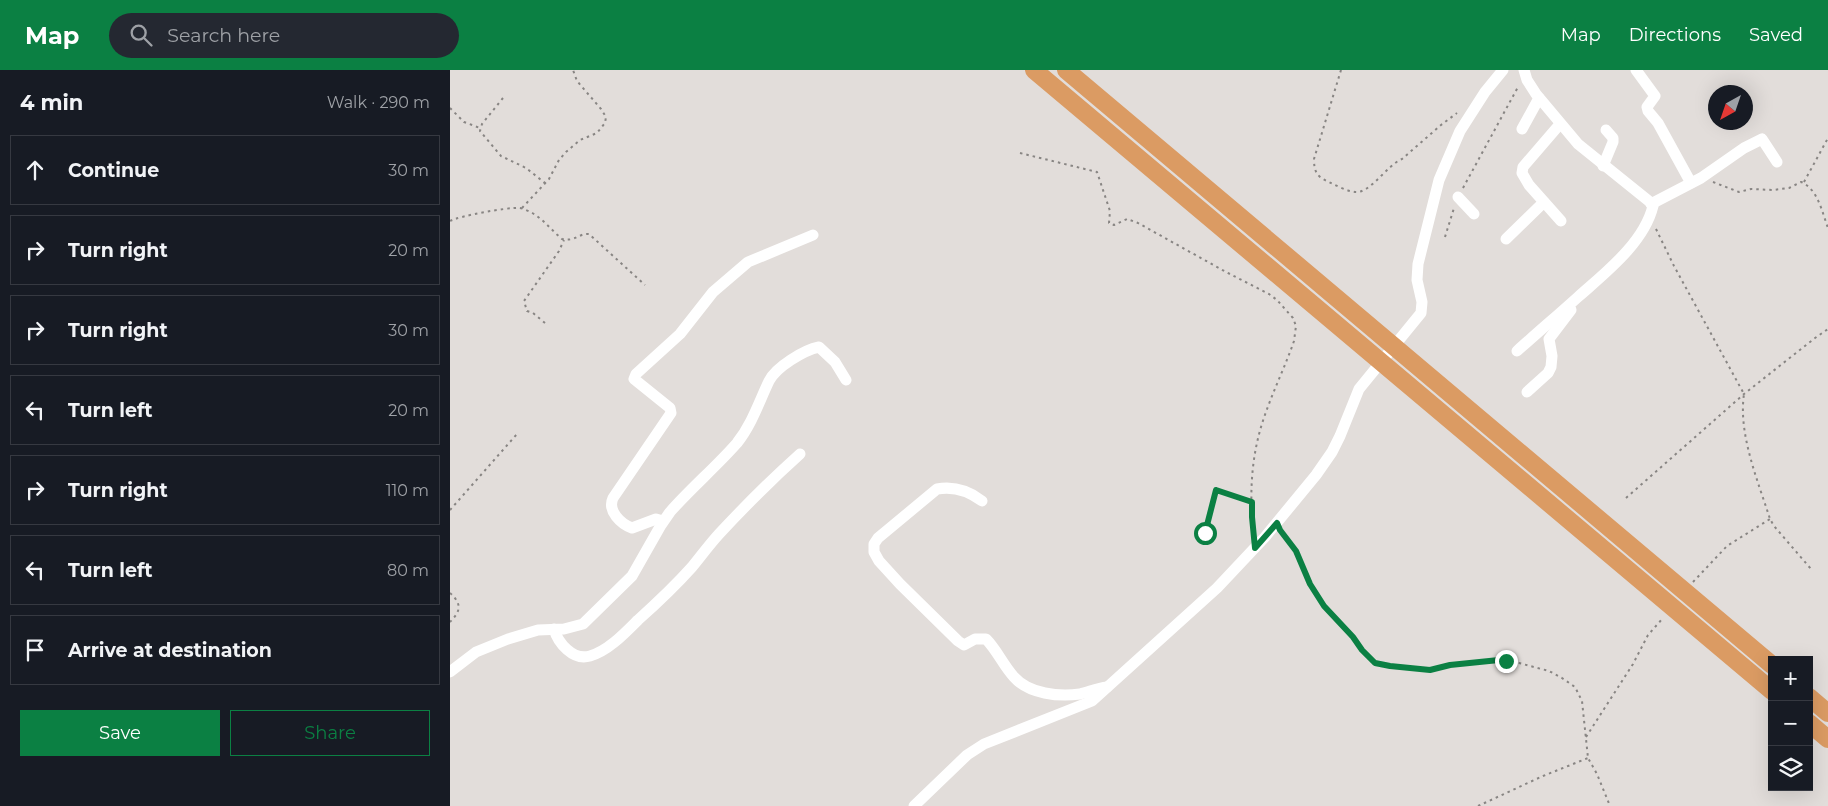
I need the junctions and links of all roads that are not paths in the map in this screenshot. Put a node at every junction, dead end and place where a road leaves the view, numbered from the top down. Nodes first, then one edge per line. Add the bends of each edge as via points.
1 (1034, 70) edge
2 (1066, 70) edge
3 (1503, 70) edge
4 (1636, 70) edge
5 (1524, 72) edge
6 (1539, 98) junction
7 (1560, 124) junction
8 (1522, 129) dead end
9 (1606, 130) dead end
10 (1777, 162) dead end
11 (1603, 166) junction
12 (1691, 183) junction
13 (1458, 197) road end
14 (1544, 202) junction
15 (1651, 210) junction
16 (1474, 214) dead end
17 (1561, 221) dead end
18 (813, 235) dead end
19 (1506, 239) dead end
20 (1577, 298) junction
21 (1517, 351) dead end
22 (846, 380) dead end
23 (1527, 392) dead end
24 (800, 454) dead end
25 (982, 501) dead end
26 (663, 521) junction
27 (554, 629) junction
28 (1768, 662) edge
29 (450, 672) edge
30 (1108, 686) junction
31 (1768, 688) edge
32 (1813, 700) edge
33 (1828, 713) edge
34 (1813, 726) edge
35 (1828, 739) edge
36 (914, 806) edge

1 - 31 highway
2 - 28 highway
3 - 30 street via 1454,142 1434,194 1417,270 1422,313 1354,397 1332,452 1277,523 1217,588
4 - 12 street via 1655,96 1647,107 1648,111
5 - 6 street
6 - 7 street
6 - 8 street
7 - 11 street
7 - 14 street via 1523,167 1522,173 1529,185
9 - 11 street via 1613,142
10 - 12 street via 1762,139
11 - 15 street
12 - 15 street
13 - 16 street
14 - 17 street
14 - 19 street
15 - 20 street via 1636,240
18 - 26 street via 741,267 712,292 680,334 636,374 634,379 668,406 671,413 613,498 611,506 616,516 632,528 656,519
20 - 21 street
20 - 23 street via 1550,339 1552,362 1548,373
22 - 26 street via 835,362 819,347 812,348 776,372 750,424 737,442
24 - 27 street via 748,503 657,603 605,648 590,656 577,656 562,644
25 - 30 street via 964,490 937,489 878,538 874,552 900,584 958,641 964,645 976,639 986,639 1023,685 1052,694 1080,694
26 - 27 street via 622,587 580,626
27 - 29 street via 538,630 482,649
30 - 36 street via 1092,701 984,744
32 - 33 highway
34 - 35 highway

